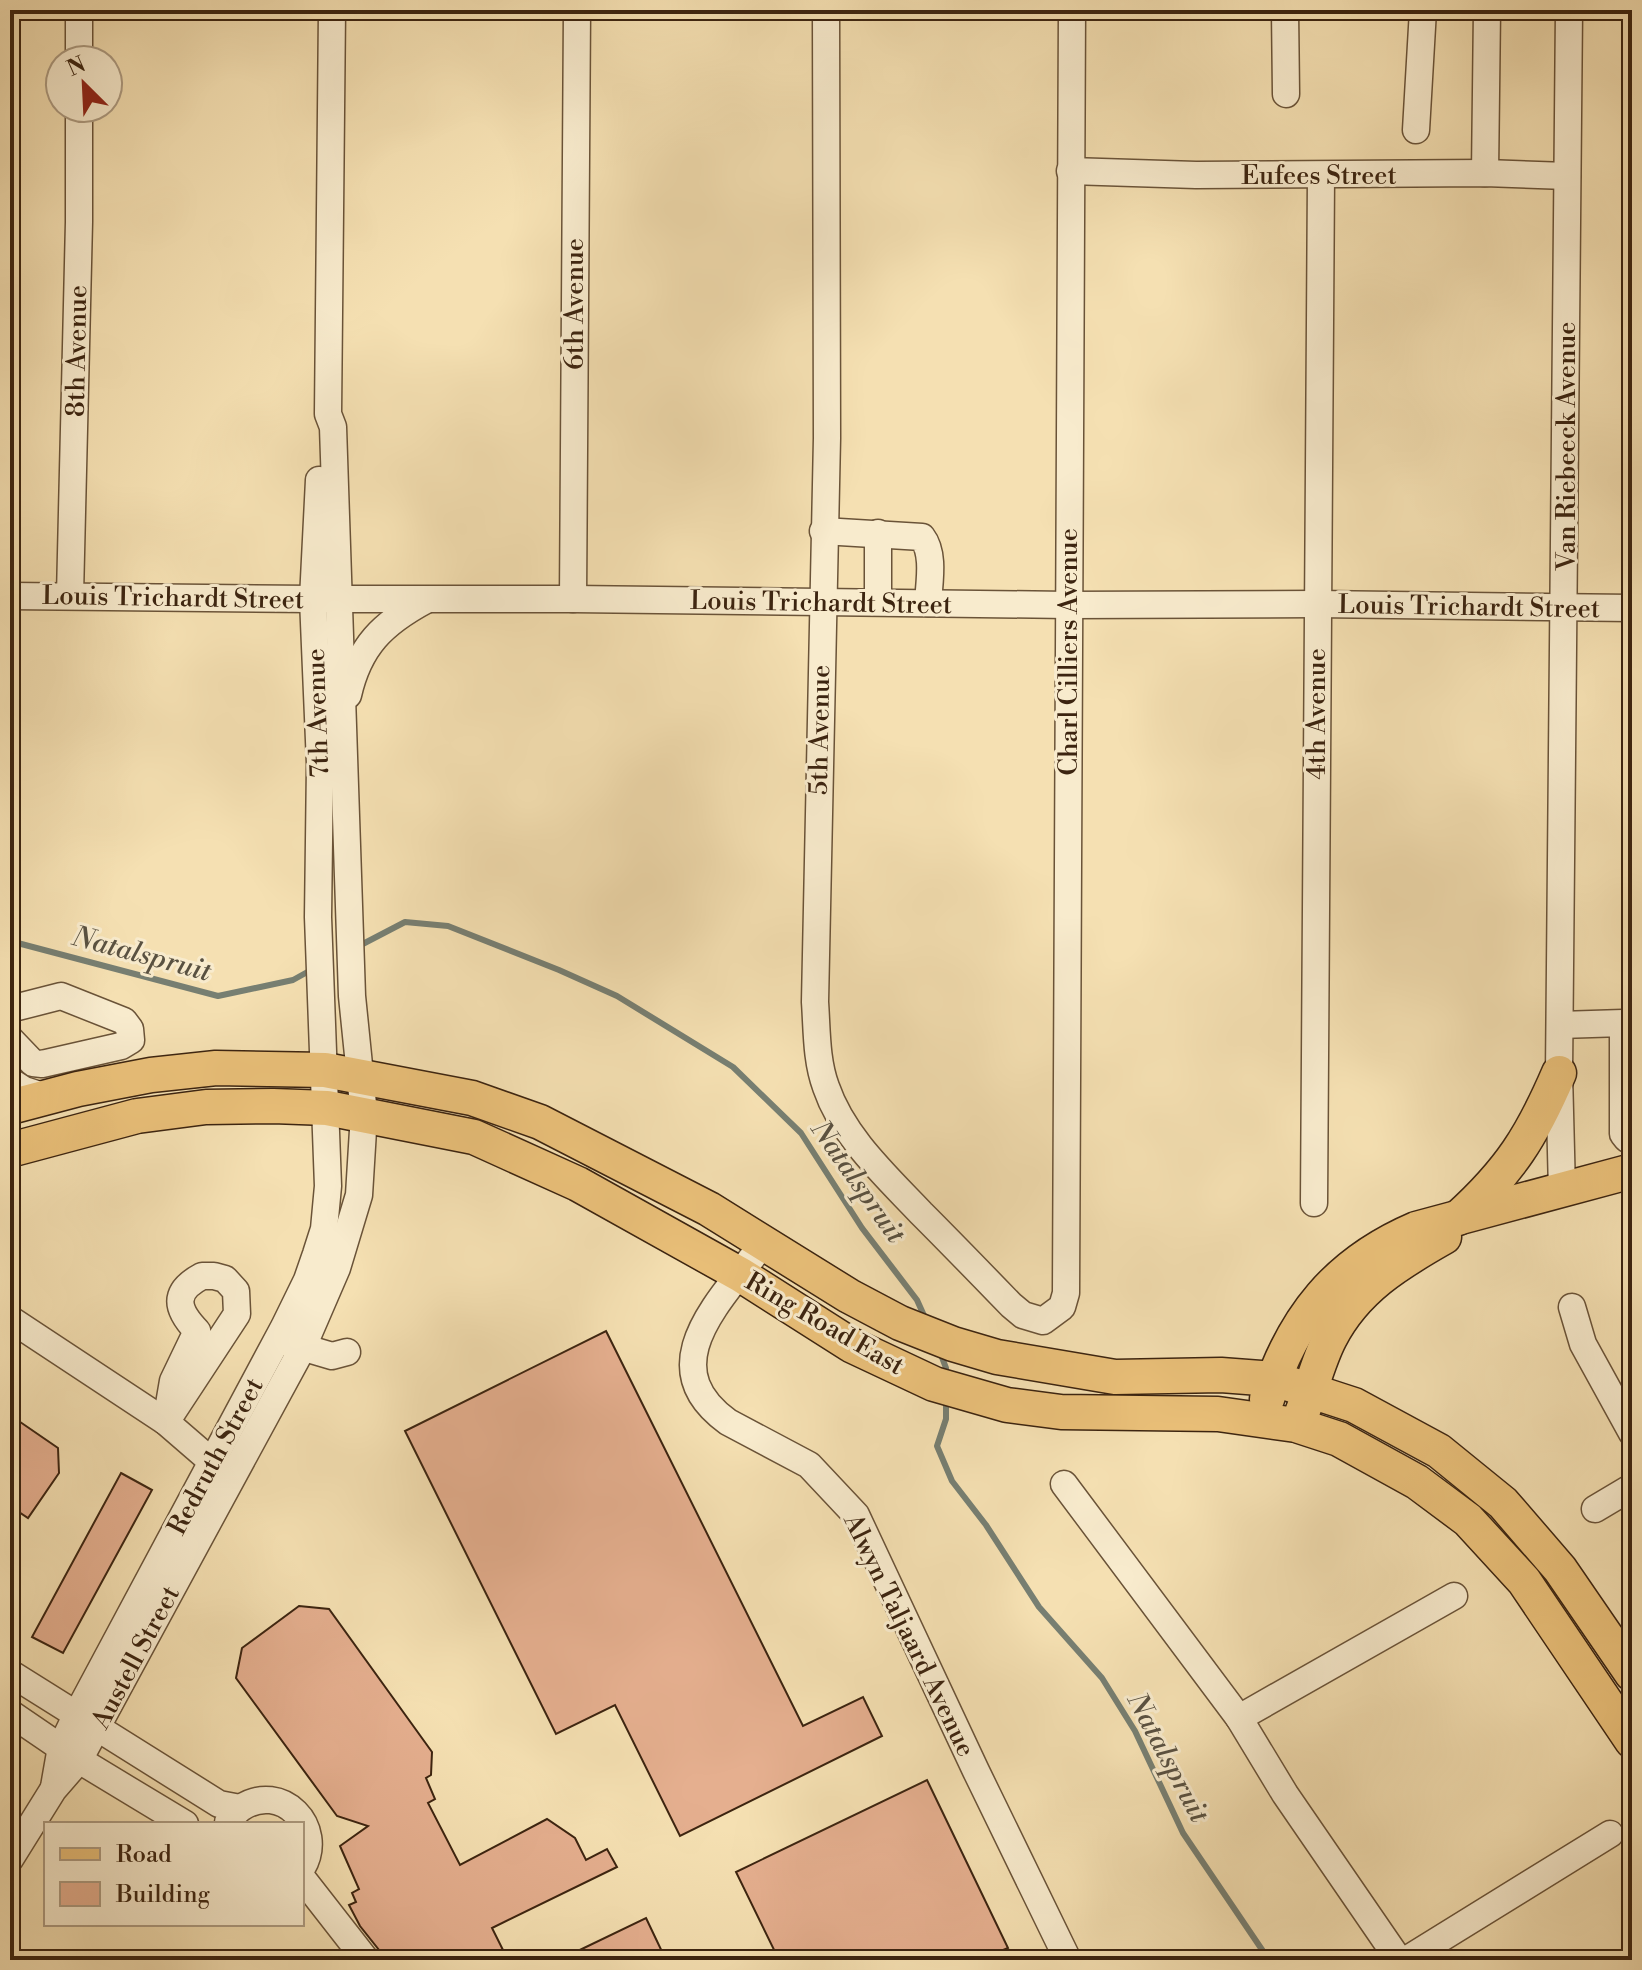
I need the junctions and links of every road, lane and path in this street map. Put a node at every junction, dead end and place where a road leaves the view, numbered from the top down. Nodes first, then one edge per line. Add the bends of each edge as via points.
1 (79, 10) edge
2 (332, 10) edge
3 (577, 10) edge
4 (826, 10) edge
5 (1072, 10) edge
6 (1285, 10) edge
7 (1423, 10) edge
8 (1487, 10) edge
9 (1569, 10) edge
10 (79, 44) edge
11 (1286, 94) dead end
12 (79, 124) edge
13 (1416, 130) dead end
14 (1070, 171) junction
15 (1485, 173) junction
16 (1321, 176) junction
17 (1567, 176) junction
18 (823, 531) junction
19 (878, 533) junction
20 (70, 595) junction
21 (10, 596) edge
22 (326, 599) junction
23 (430, 599) junction
24 (573, 599) junction
25 (821, 602) junction
26 (878, 602) junction
27 (928, 603) junction
28 (1317, 604) junction
29 (1068, 605) junction
30 (1566, 608) junction
31 (1632, 608) edge
32 (344, 716) junction
33 (352, 996) joint
34 (10, 1009) edge
35 (1628, 1023) edge
36 (1560, 1025) junction
37 (10, 1039) edge
38 (325, 1070) junction
39 (1559, 1073) junction
40 (361, 1075) junction
41 (10, 1081) edge
42 (46, 1097) junction
43 (10, 1107) edge
44 (327, 1108) junction
45 (364, 1114) junction
46 (1632, 1140) edge
47 (10, 1150) edge
48 (1632, 1171) edge
49 (1562, 1191) junction
50 (1314, 1203) dead end
51 (1493, 1210) junction
52 (1455, 1221) junction
53 (763, 1243) junction
54 (741, 1275) junction
55 (1066, 1293) joint
56 (1572, 1307) dead end
57 (10, 1319) edge
58 (290, 1344) junction
59 (347, 1352) dead end
60 (1274, 1379) junction
61 (1311, 1391) junction
62 (1261, 1419) junction
63 (166, 1422) junction
64 (1296, 1425) junction
65 (1632, 1433) edge
66 (221, 1471) junction
67 (1064, 1484) dead end
68 (1632, 1487) edge
69 (1595, 1509) dead end
70 (1454, 1596) dead end
71 (10, 1673) edge
72 (1632, 1674) edge
73 (10, 1713) edge
74 (1239, 1718) junction
75 (86, 1722) junction
76 (1632, 1741) edge
77 (70, 1753) junction
78 (233, 1816) edge
79 (182, 1822) edge
80 (1610, 1834) dead end
81 (10, 1859) edge
82 (304, 1865) edge
83 (304, 1881) edge
84 (366, 1960) edge
85 (1068, 1960) edge
86 (1399, 1960) edge
87 (1406, 1960) edge

1 - 10 street
2 - 22 street, 7th Avenue via 328,414 322,427
3 - 24 street, 6th Avenue
4 - 18 street, 5th Avenue
5 - 14 street, Charl Cilliers Avenue
6 - 11 street
7 - 13 street
8 - 15 street
9 - 17 street, Van Riebeeck Avenue
12 - 20 street, 8th Avenue
14 - 16 street, Eufees Street
14 - 29 street, Charl Cilliers Avenue
15 - 16 street, Eufees Street
15 - 17 street, Eufees Street
16 - 28 street, 4th Avenue
17 - 30 street, Van Riebeeck Avenue
18 - 19 street
18 - 25 street, 5th Avenue
19 - 26 street
19 - 27 street via 919,535 924,540
20 - 21 street, Louis Trichardt Street
20 - 22 street, Louis Trichardt Street
22 - 23 street, Louis Trichardt Street
22 - 32 street, 7th Avenue
22 - 38 street, 7th Avenue via 318,917
23 - 24 street, Louis Trichardt Street
23 - 32 street via 394,618 368,645
24 - 25 street, Louis Trichardt Street
25 - 26 street, Louis Trichardt Street
25 - 55 street, 5th Avenue via 815,1002 826,1087 855,1140 1011,1305 1043,1321 1062,1307
26 - 27 street, Louis Trichardt Street
27 - 29 street, Louis Trichardt Street
28 - 29 street, Louis Trichardt Street
28 - 30 street, Louis Trichardt Street
28 - 50 street, 4th Avenue
29 - 55 street, Charl Cilliers Avenue
30 - 31 street, Louis Trichardt Street
30 - 36 street, Van Riebeeck Avenue
32 - 33 street, 7th Avenue
33 - 40 street, Austell Street
34 - 37 street via 61,996 124,1021 131,1040 42,1064 33,1063
35 - 36 street
35 - 46 street via 1623,1134
36 - 39 street, Van Riebeeck Avenue
38 - 40 main road, Ring Road East
38 - 42 main road, Ring Road East via 216,1068 151,1075
38 - 44 street, 7th Avenue
39 - 49 street, Van Riebeeck Avenue
39 - 52 main road via 1514,1159
40 - 45 street, Austell Street
40 - 53 main road, Ring Road East via 472,1098 540,1122 709,1209
41 - 42 street
42 - 43 main road, Ring Road East
44 - 45 main road, Ring Road East
44 - 47 main road, Ring Road East via 206,1107 137,1116
44 - 58 street via 324,1229
45 - 54 main road, Ring Road East via 474,1137 578,1184
45 - 58 street, Austell Street via 354,1216 330,1286
48 - 49 main road
49 - 51 main road
51 - 52 main road
51 - 61 main road via 1374,1281 1334,1331
52 - 60 main road via 1416,1229 1359,1259 1332,1283 1305,1319
53 - 54 street, Alwyn Taljaard Avenue
53 - 60 main road, Ring Road East via 900,1323 997,1357 1115,1377
54 - 62 main road, Ring Road East via 851,1345 934,1384 1007,1405 1061,1412
54 - 85 street, Alwyn Taljaard Avenue via 701,1329 693,1352 700,1391 716,1414 809,1465 856,1515
56 - 65 street via 1583,1344
57 - 63 street
58 - 59 street via 332,1356
58 - 66 street, Austell Street
60 - 61 main road, Ring Road East
60 - 62 main road
61 - 64 main road
61 - 72 main road, Ring Road East via 1354,1405 1439,1451 1503,1503 1560,1569
62 - 64 main road, Ring Road East
63 - 63 street via 237,1314 236,1291 225,1279 202,1276 182,1293 183,1316 197,1331 173,1381
63 - 66 street
64 - 76 main road, Ring Road East via 1339,1439 1417,1482 1468,1520 1524,1581
66 - 75 street, Austell Street
67 - 74 street
68 - 69 street
70 - 74 street
71 - 75 street
73 - 77 street
74 - 86 street
75 - 77 street, Austell Street
75 - 78 street
77 - 79 street
77 - 81 street
78 - 82 street via 257,1801 275,1801 292,1809 305,1822 310,1840
80 - 87 street
83 - 84 street

